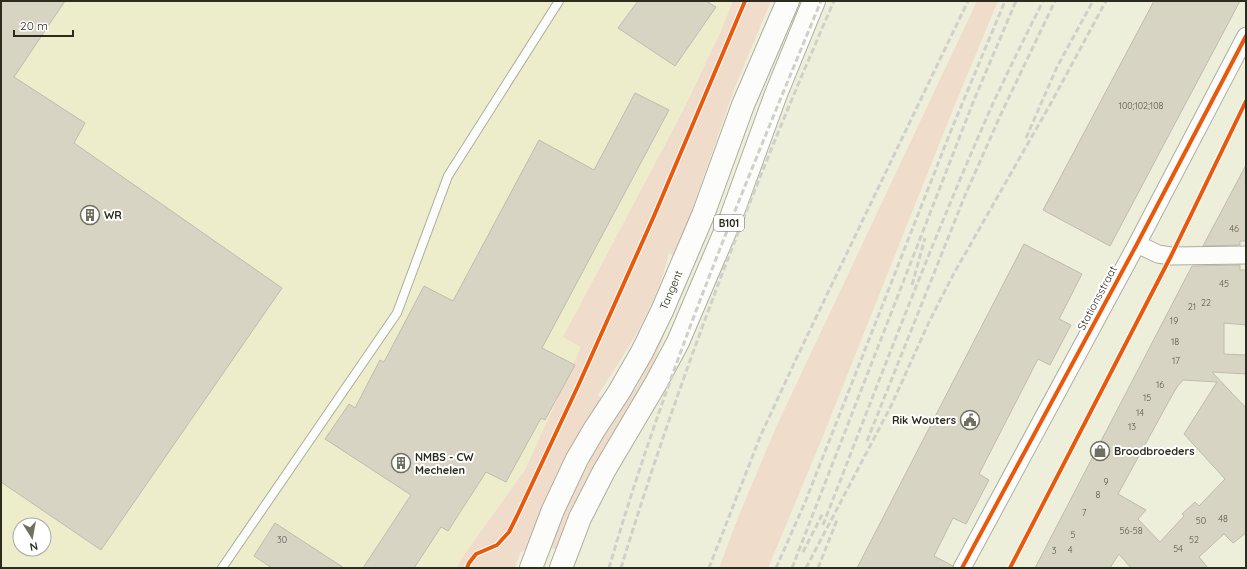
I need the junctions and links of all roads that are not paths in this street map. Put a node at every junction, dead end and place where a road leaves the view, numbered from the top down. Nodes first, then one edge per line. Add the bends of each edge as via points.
1 (559, 1) edge
2 (788, 1) edge
3 (814, 1) edge
4 (1246, 36) edge
5 (1137, 244) junction
6 (1246, 255) edge
7 (222, 568) edge
8 (531, 568) edge
9 (561, 568) edge
10 (962, 568) edge

1 - 7 lane via 448,176 397,313
2 - 8 highway, Tangent / B101 via 744,105 704,215 662,311 638,358 577,459 553,510
3 - 9 highway, B101 via 776,94 730,220 678,342 604,471 580,518
4 - 5 street, Stationsstraat
5 - 6 street via 1158,254 1171,256
5 - 10 street, Stationsstraat

